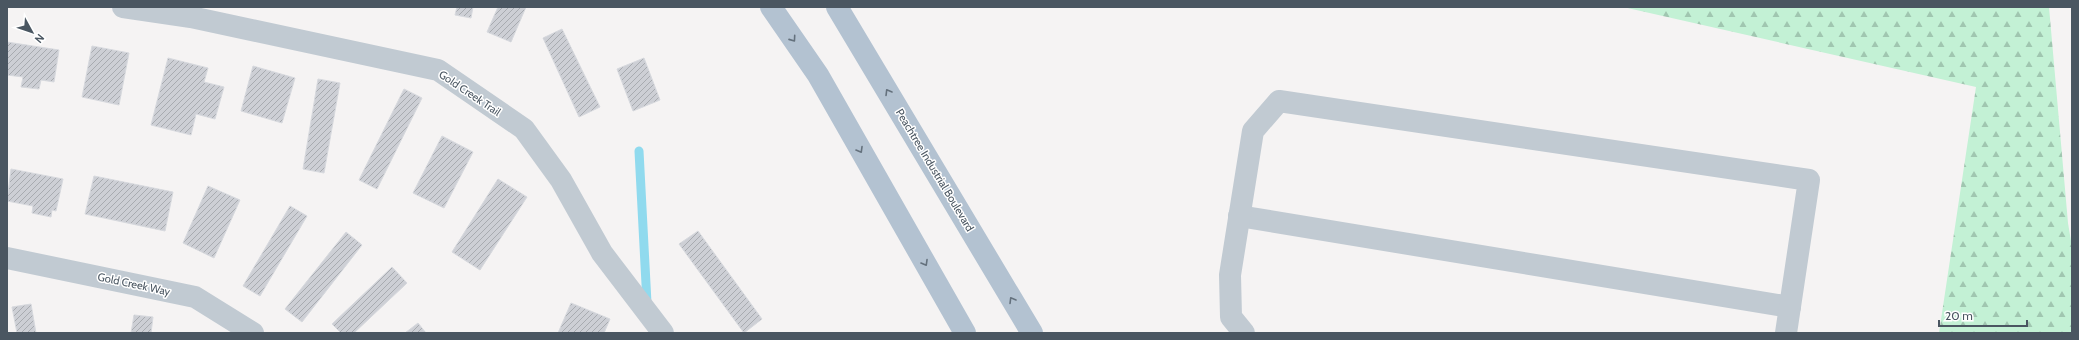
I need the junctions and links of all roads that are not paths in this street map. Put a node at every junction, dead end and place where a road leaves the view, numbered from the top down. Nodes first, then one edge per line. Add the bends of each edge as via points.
1 (123, 7) edge
2 (770, 7) edge
3 (837, 7) edge
4 (1239, 216) junction
5 (7, 258) edge
6 (1790, 307) junction
7 (253, 333) edge
8 (663, 333) edge
9 (965, 333) edge
10 (1032, 333) edge
11 (1244, 333) edge
12 (1786, 333) edge

1 - 8 street, Gold Creek Trail via 191,17 438,70 524,129 561,180 602,253
2 -> 9 main road via 818,75
10 -> 3 main road, Peachtree Industrial Boulevard
4 - 6 street
4 - 6 street via 1253,131 1279,101 1809,180
4 - 11 street via 1230,274 1231,317
5 - 7 street, Gold Creek Way via 195,297
6 - 12 street

